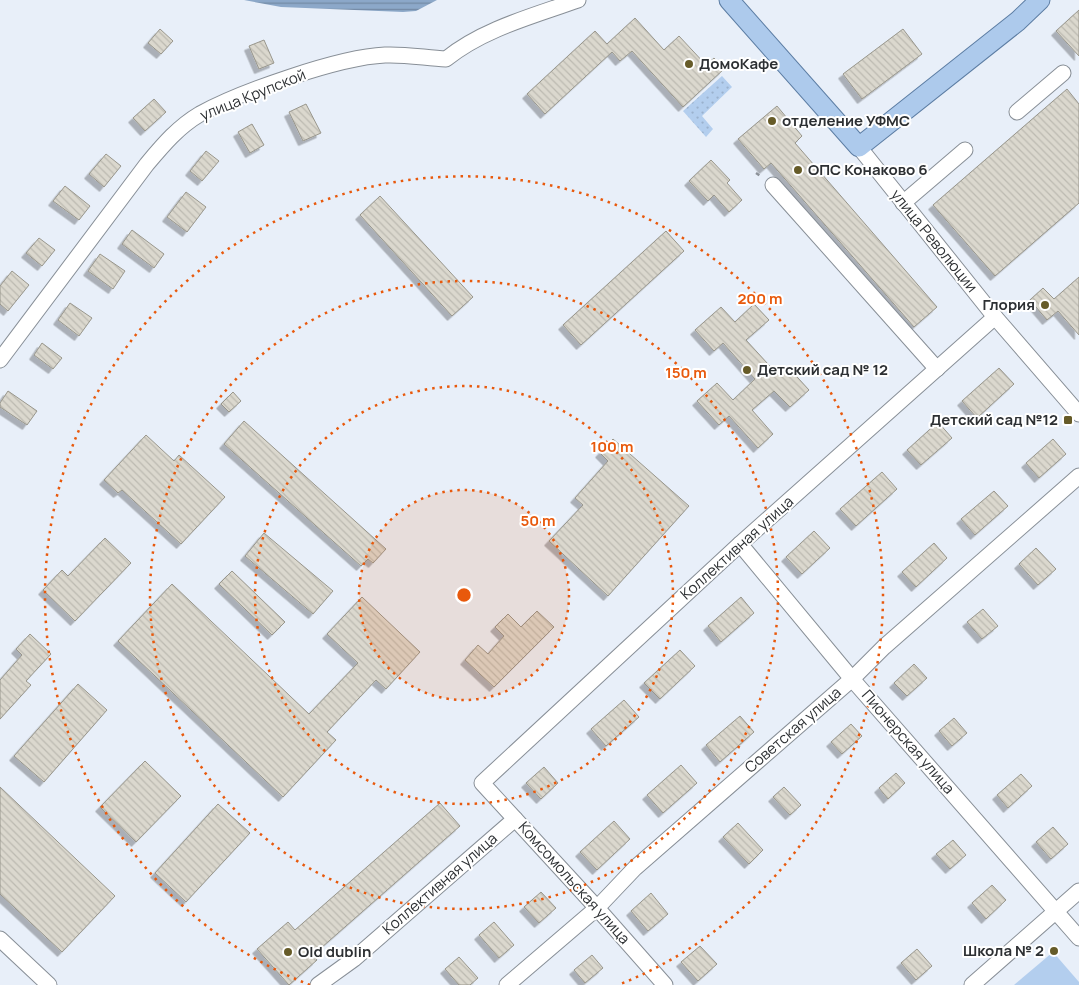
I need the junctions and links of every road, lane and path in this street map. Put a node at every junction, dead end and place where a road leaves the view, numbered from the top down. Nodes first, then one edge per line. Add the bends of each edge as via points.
1 (578, 0) edge
2 (729, 0) edge
3 (1040, 0) edge
4 (1063, 73) dead end
5 (1017, 112) dead end
6 (859, 147) junction
7 (965, 150) dead end
8 (773, 185) dead end
9 (903, 203) junction
10 (995, 317) junction
11 (0, 360) edge
12 (937, 370) junction
13 (1079, 414) edge
14 (1079, 476) edge
15 (740, 544) junction
16 (852, 679) junction
17 (482, 783) joint
18 (515, 819) junction
19 (1079, 891) edge
20 (597, 908) junction
21 (1056, 912) junction
22 (1079, 938) edge
23 (0, 939) edge
24 (49, 985) edge
25 (318, 985) edge
26 (507, 985) edge
27 (665, 985) edge
28 (972, 985) edge

1 - 11 street, улица Крупской via 521,20 463,46 446,59 385,55 340,63 273,84 199,115 171,135 147,164
2 - 6 main road, улица Революции
3 - 6 main road
4 - 5 street
6 - 9 street, улица Революции
7 - 9 street
8 - 12 street
9 - 10 street, улица Революции
10 - 12 street, Коллективная улица
10 - 13 street, улица Революции
12 - 15 street, Коллективная улица
14 - 16 street, Советская улица via 884,647
15 - 16 street, Пионерская улица
15 - 17 street, Коллективная улица
16 - 20 street, Советская улица via 635,868
16 - 21 street, Пионерская улица
17 - 18 street, Комсомольская улица
18 - 20 street, Комсомольская улица
18 - 25 street, Коллективная улица via 354,959
19 - 21 street
20 - 26 street, Советская улица
20 - 27 street, Комсомольская улица
21 - 22 street, Пионерская улица
21 - 28 street
23 - 24 street

